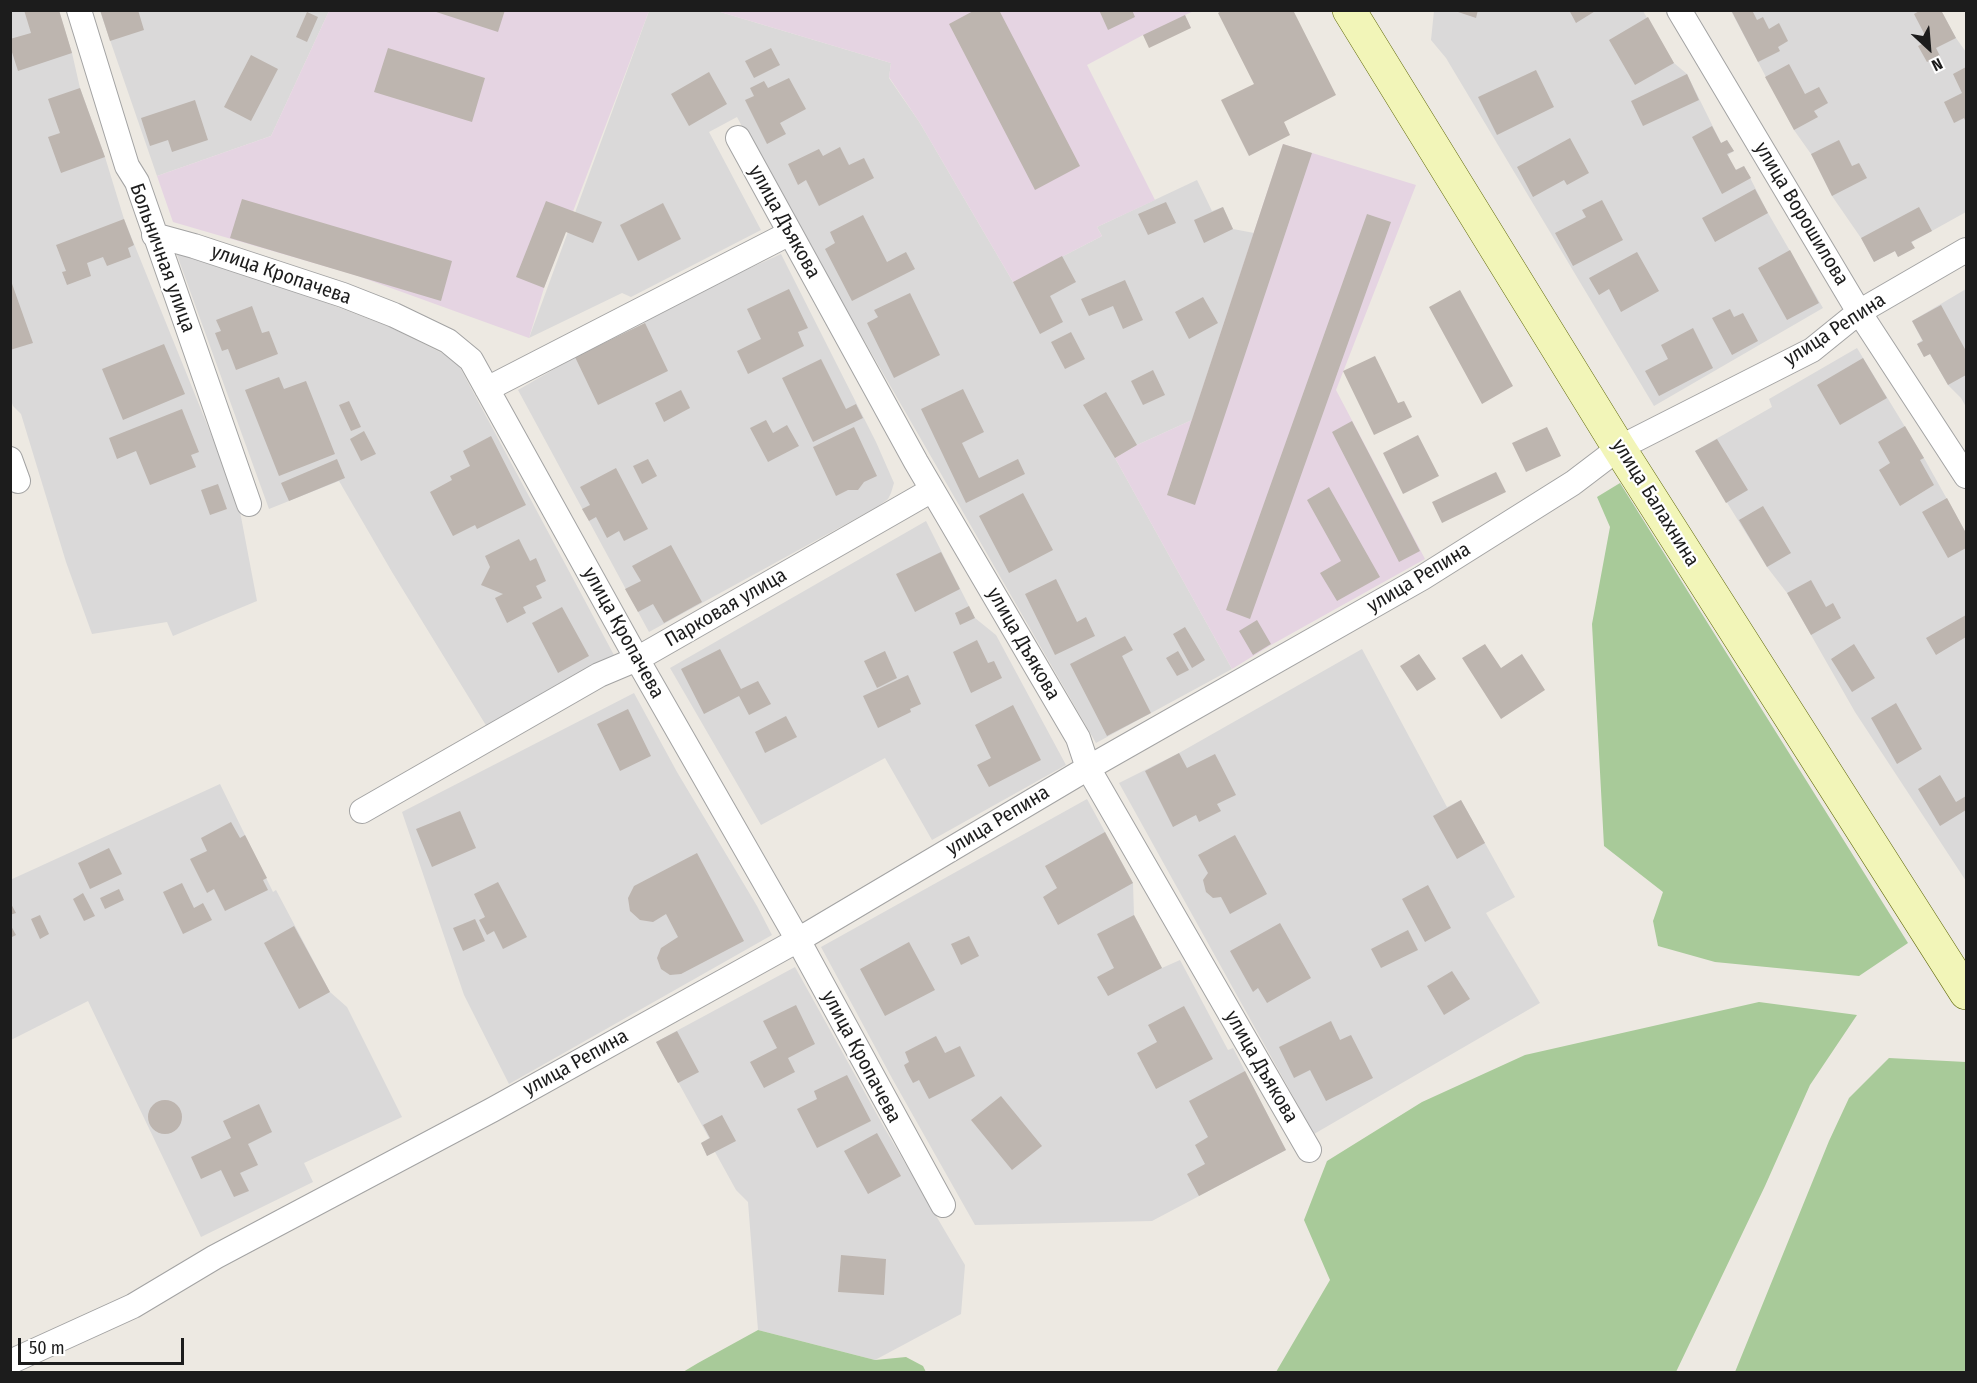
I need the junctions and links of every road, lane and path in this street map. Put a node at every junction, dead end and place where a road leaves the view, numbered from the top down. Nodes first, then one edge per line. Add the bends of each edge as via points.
1 (80, 10) edge
2 (1348, 10) edge
3 (1679, 10) edge
4 (738, 138) dead end
5 (790, 233) junction
6 (154, 235) junction
7 (1966, 250) edge
8 (1859, 312) junction
9 (488, 389) junction
10 (1619, 448) junction
11 (1966, 476) edge
12 (932, 490) junction
13 (249, 504) dead end
14 (638, 659) junction
15 (1088, 768) junction
16 (362, 811) dead end
17 (798, 940) junction
18 (1963, 980) edge
19 (1309, 1150) dead end
20 (943, 1205) dead end
21 (10, 1362) edge

1 - 6 street, Больничная улица via 127,166 137,182
2 - 10 street, улица Балахнина
3 - 8 street, улица Ворошилова
4 - 5 street, улица Дъякова
5 - 9 street
5 - 12 street, улица Дъякова
6 - 9 street, улица Кропачева via 394,315 448,341 471,360
6 - 13 street, Больничная улица
7 - 8 street, улица Репина
8 - 10 street, улица Репина via 1812,350
8 - 11 street, улица Ворошилова
9 - 14 street, улица Кропачева
10 - 15 street, улица Репина via 1573,483 1422,578
10 - 18 street, улица Балахнина
12 - 14 street, Парковая улица
12 - 15 street, улица Дъякова via 1078,738
14 - 16 street, Парковая улица via 599,675
14 - 17 street, улица Кропачева
15 - 17 street, улица Репина
15 - 19 street, улица Дъякова
17 - 20 street, улица Кропачева
17 - 21 street, улица Репина via 492,1110 215,1257 133,1306

